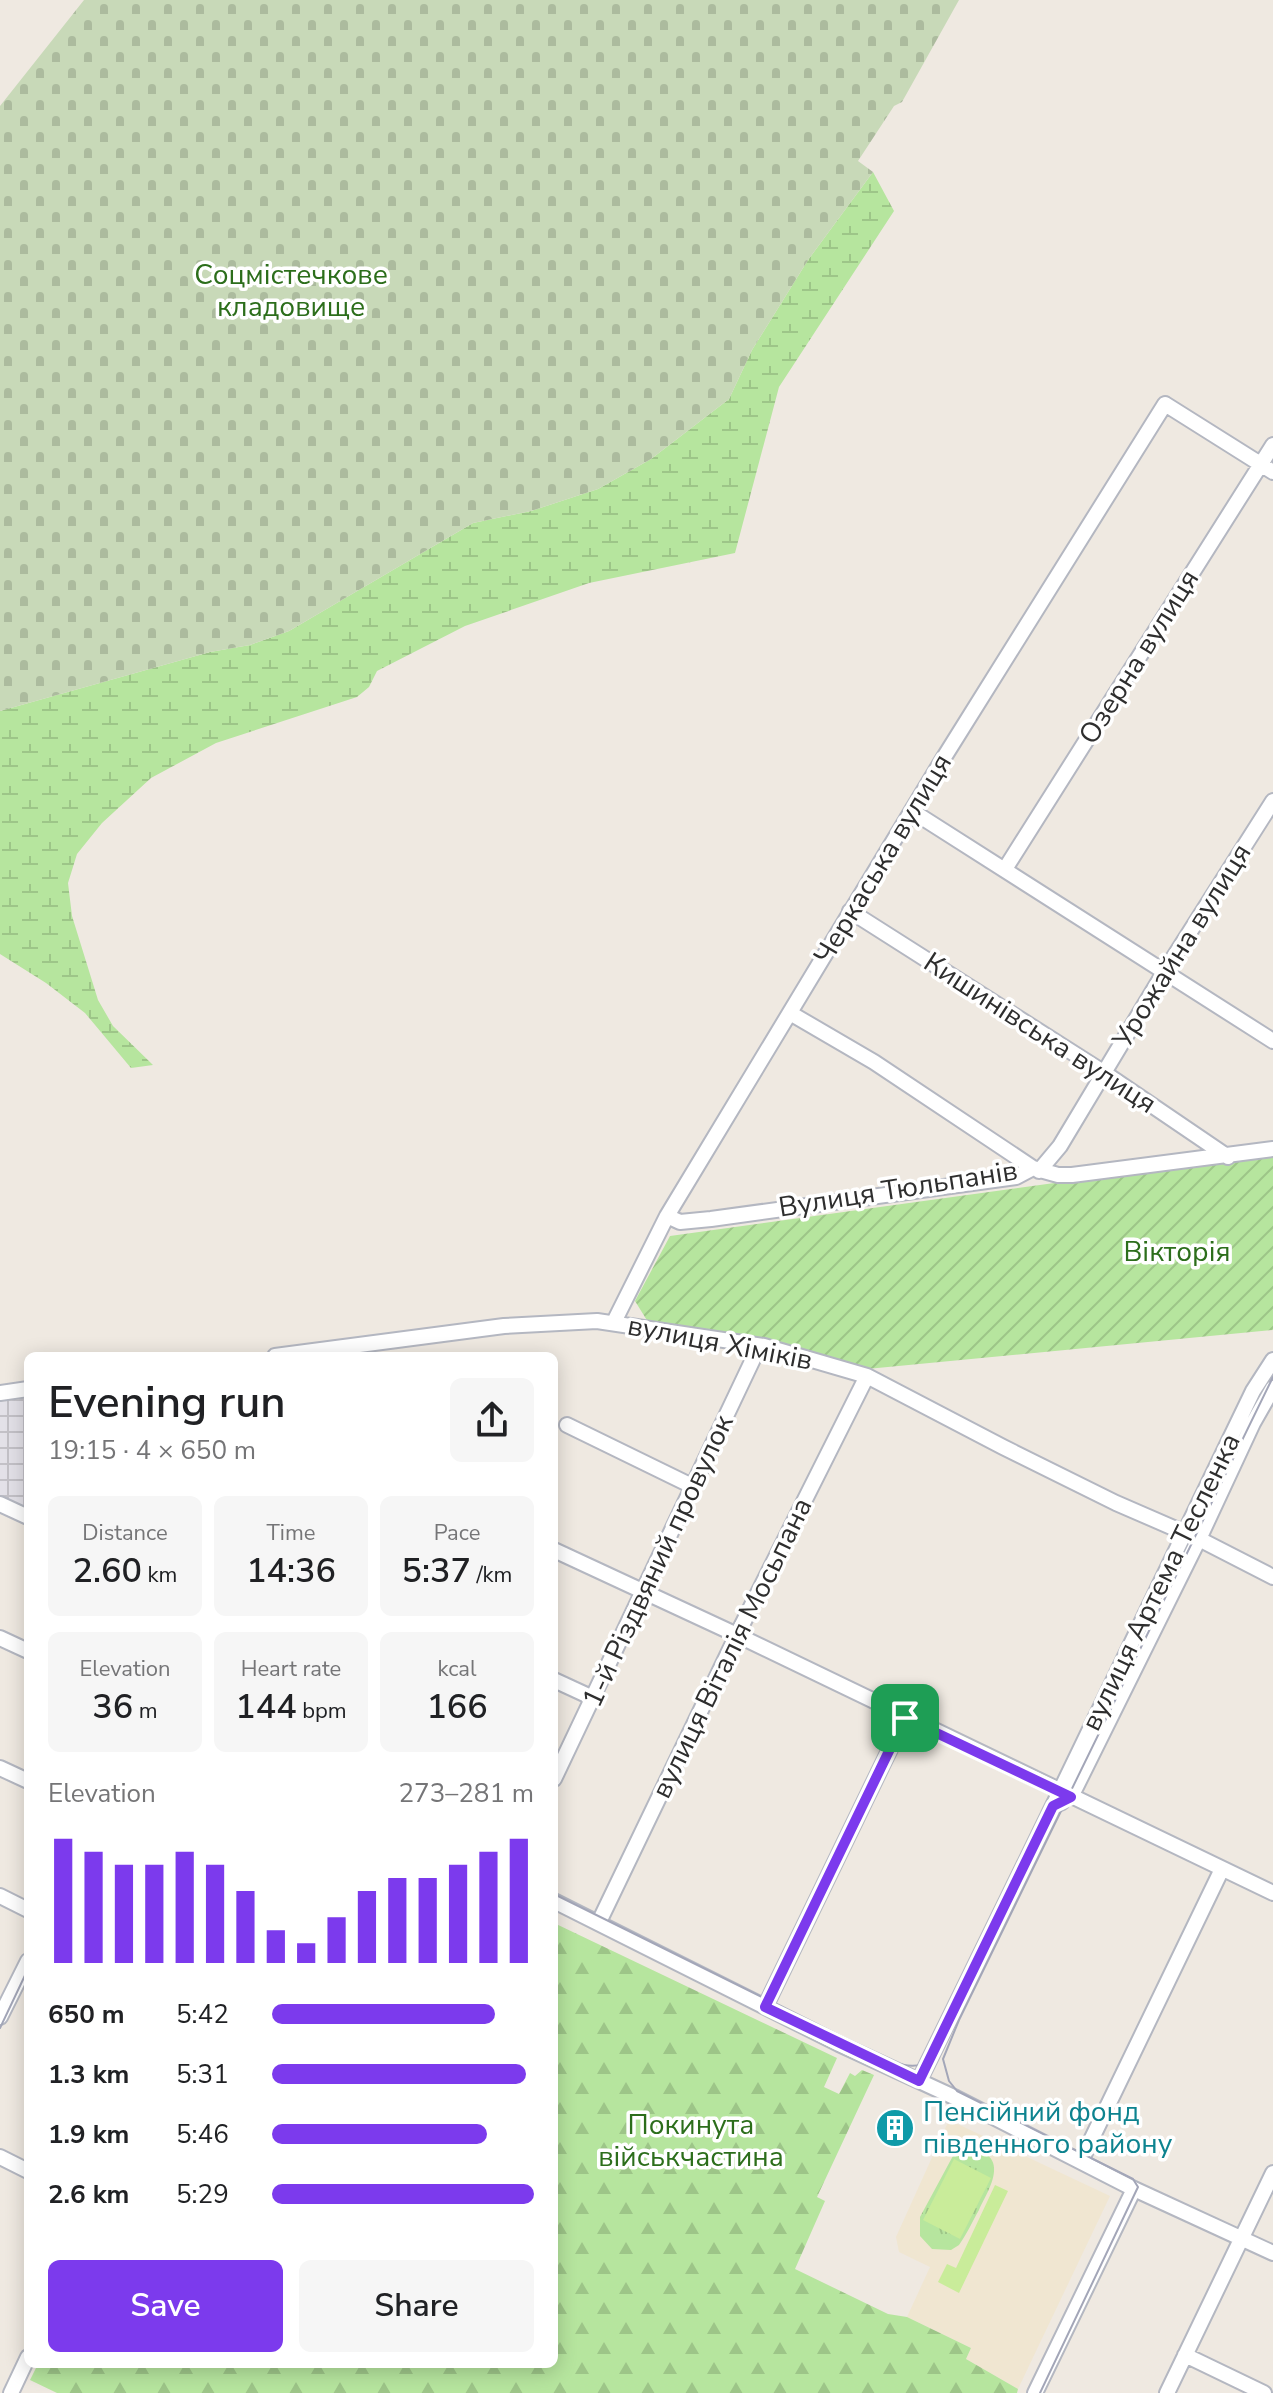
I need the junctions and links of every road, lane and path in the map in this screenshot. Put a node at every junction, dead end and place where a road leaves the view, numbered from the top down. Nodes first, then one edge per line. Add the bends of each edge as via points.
1 (1273, 445) edge
2 (1267, 468) edge
3 (1273, 801) edge
4 (912, 811) junction
5 (1005, 869) junction
6 (850, 911) junction
7 (1165, 971) junction
8 (790, 1013) junction
9 (1273, 1041) edge
10 (1103, 1072) junction
11 (1273, 1149) edge
12 (1228, 1157) junction
13 (1036, 1170) junction
14 (667, 1216) junction
15 (614, 1322) junction
16 (764, 1346) junction
17 (326, 1352) edge
18 (1273, 1360) edge
19 (867, 1376) junction
20 (1273, 1388) edge
21 (24, 1390) edge
22 (0, 1393) edge
23 (567, 1425) dead end
24 (692, 1486) junction
25 (0, 1504) edge
26 (24, 1515) edge
27 (1192, 1536) junction
28 (558, 1552) edge
29 (1273, 1577) edge
30 (642, 1593) junction
31 (737, 1635) junction
32 (0, 1638) edge
33 (24, 1649) edge
34 (558, 1682) edge
35 (593, 1698) junction
36 (905, 1718) junction
37 (0, 1768) edge
38 (558, 1770) edge
39 (24, 1779) edge
40 (1061, 1798) junction
41 (1222, 1869) junction
42 (1273, 1893) edge
43 (0, 1896) edge
44 (558, 1903) edge
45 (24, 1908) edge
46 (599, 1922) junction
47 (24, 1969) edge
48 (765, 2007) junction
49 (0, 2017) edge
50 (919, 2081) junction
51 (0, 2157) edge
52 (1081, 2161) junction
53 (24, 2169) edge
54 (1273, 2173) edge
55 (1134, 2189) junction
56 (1242, 2238) junction
57 (1273, 2253) edge
58 (1185, 2355) junction
59 (24, 2366) edge
60 (13, 2389) edge
61 (1035, 2393) edge
62 (1167, 2393) edge
63 (1264, 2393) edge

1 - 2 street, Озерна вулиця
2 - 4 street, Черкаська вулиця via 1165,404
2 - 5 street, Озерна вулиця
3 - 7 street, Урожайна вулиця
4 - 5 street
4 - 6 street, Черкаська вулиця
5 - 7 street
6 - 8 street, Черкаська вулиця
6 - 10 street, Кишинівська вулиця
7 - 9 street
7 - 10 street, Урожайна вулиця
8 - 13 street
8 - 14 street, Черкаська вулиця
10 - 12 street, Кишинівська вулиця
10 - 13 street, Урожайна вулиця via 1060,1146
11 - 12 street, Вулиця Тюльпанів
12 - 13 street, Вулиця Тюльпанів via 1072,1175
13 - 14 street, Вулиця Тюльпанів via 711,1219 680,1222
14 - 15 street, Черкаська вулиця
15 - 16 street, вулиця Хіміків
15 - 17 street, вулиця Хіміків via 504,1326
16 - 19 street, вулиця Хіміків
16 - 24 street, 1-й Різдвяний провулок
18 - 27 street, вулиця Артема Тесленка via 1253,1391
19 - 27 street, вулиця Хіміків
19 - 31 street, вулиця Віталія Мосьпана
20 - 27 street, вулиця Артема Тесленка
21 - 22 street
23 - 24 street
24 - 30 street, 1-й Різдвяний провулок
25 - 26 street
27 - 29 street, вулиця Хіміків
27 - 40 street, вулиця Артема Тесленка
28 - 30 street
30 - 31 street
30 - 35 street, 1-й Різдвяний провулок
31 - 36 street
31 - 46 street, вулиця Віталія Мосьпана
32 - 33 street
34 - 35 street
35 - 38 street, 1-й Різдвяний провулок
36 - 40 street
36 - 48 street
37 - 39 street
40 - 41 street
40 - 50 street, вулиця Артема Тесленка
41 - 42 street
41 - 52 street
43 - 45 street
44 - 46 street
46 - 48 street
47 - 49 street
48 - 50 street
50 - 52 street
51 - 53 street
52 - 55 street
54 - 56 street
55 - 56 street
55 - 61 street
56 - 57 street
56 - 58 street
58 - 62 street
58 - 63 street
59 - 60 street

